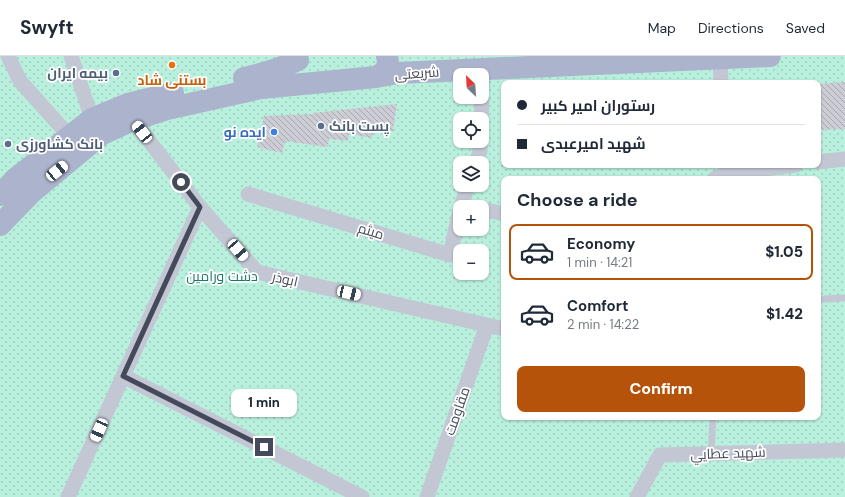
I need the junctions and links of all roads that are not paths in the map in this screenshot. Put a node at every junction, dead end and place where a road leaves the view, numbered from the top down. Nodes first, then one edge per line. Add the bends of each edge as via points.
1 (8, 56) edge
2 (71, 56) edge
3 (387, 56) edge
4 (770, 56) edge
5 (298, 57) edge
6 (720, 58) junction
7 (453, 76) edge
8 (376, 77) junction
9 (489, 77) edge
10 (721, 80) edge
11 (310, 84) junction
12 (92, 119) junction
13 (133, 120) junction
14 (70, 137) junction
15 (845, 159) edge
16 (821, 162) edge
17 (768, 168) edge
18 (721, 173) edge
19 (248, 194) dead end
20 (0, 195) edge
21 (200, 207) junction
22 (489, 211) edge
23 (501, 213) edge
24 (0, 225) edge
25 (455, 236) edge
26 (845, 298) edge
27 (824, 299) dead end
28 (486, 325) junction
29 (501, 328) edge
30 (123, 376) junction
31 (713, 420) edge
32 (845, 450) edge
33 (710, 454) junction
34 (68, 497) edge
35 (362, 497) edge
36 (427, 497) edge
37 (637, 497) edge

1 - 14 street via 20,81
2 - 12 street
3 - 8 main road via 387,68
4 - 6 main road, شریعتی
5 - 11 main road via 298,76
5 - 12 main road via 262,74 128,104
6 - 9 main road, شریعتی
6 - 10 street
7 - 8 main road, شریعتی via 398,73
8 - 11 main road, شریعتی
11 - 13 main road via 261,88 167,109
12 - 14 main road
13 - 21 street, ابوذر
13 - 24 main road via 102,134 32,192
14 - 20 main road via 15,179
15 - 16 street
17 - 18 street
19 - 25 street, میثم via 450,254
21 - 28 street, ابوذر via 257,272
21 - 30 street
22 - 23 street
26 - 27 lane
28 - 29 street, ابوذر
28 - 36 street, مقاومت
30 - 34 street
30 - 35 street
31 - 33 lane
32 - 33 street, شهيد عطايي
33 - 37 street, شهيد عطايي via 660,455

